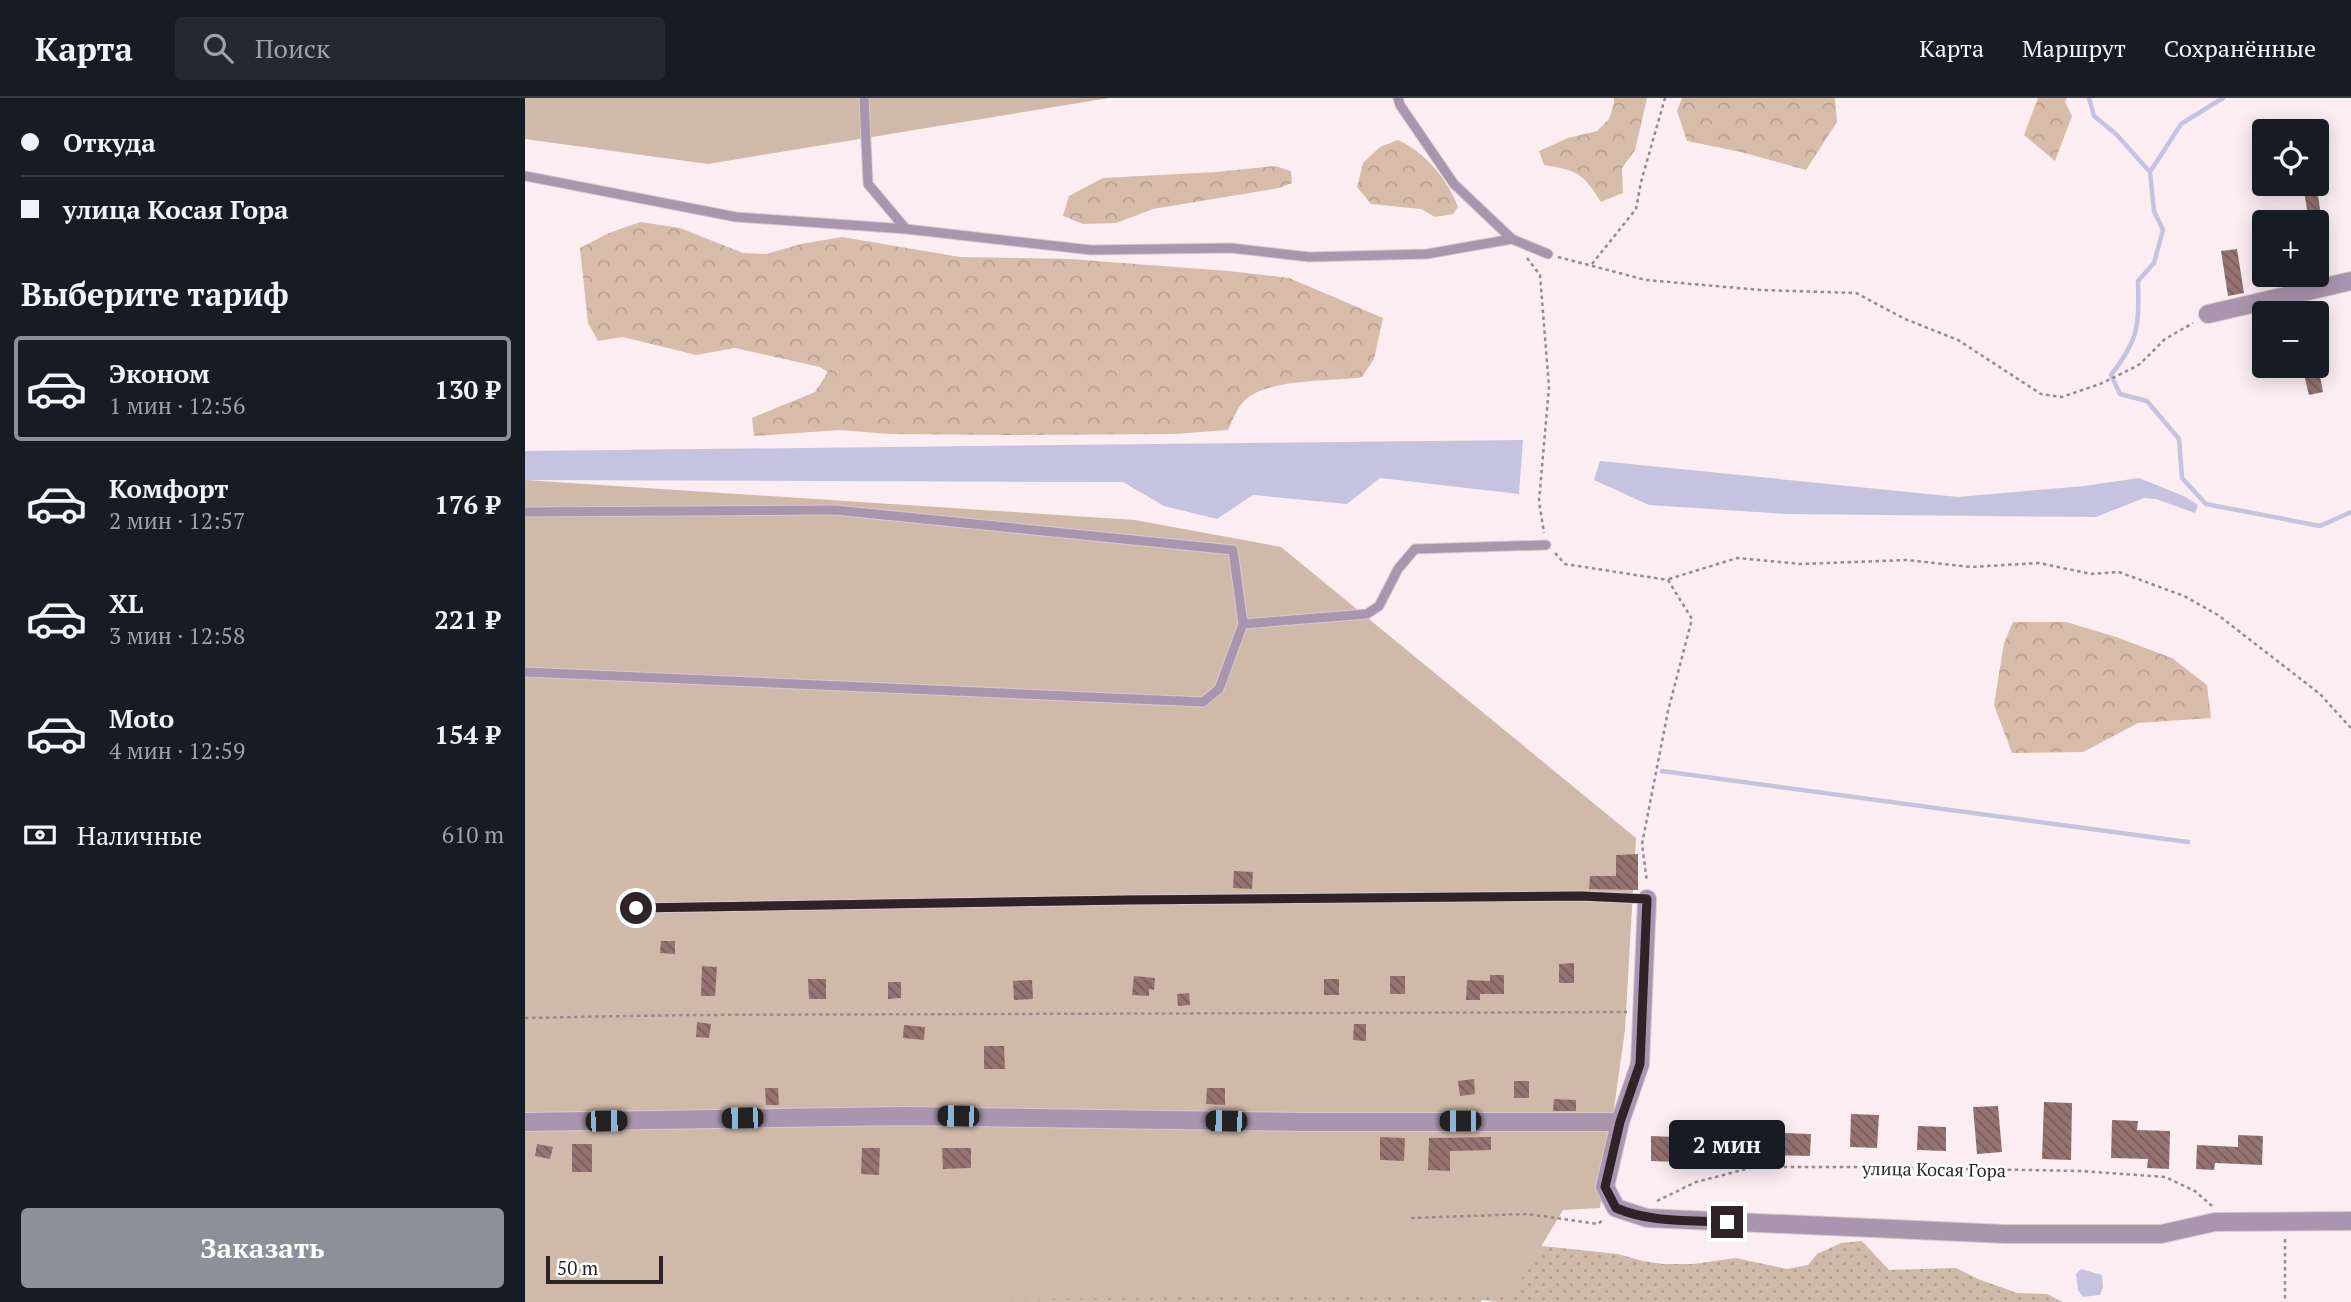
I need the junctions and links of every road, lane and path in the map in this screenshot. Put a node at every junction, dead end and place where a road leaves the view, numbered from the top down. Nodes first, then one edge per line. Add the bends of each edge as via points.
1 (864, 98) edge
2 (1398, 98) edge
3 (1665, 98) edge
4 (525, 176) edge
5 (906, 229) junction
6 (1512, 239) junction
7 (1548, 254) joint
8 (1591, 265) junction
9 (2351, 281) edge
10 (2208, 314) joint
11 (525, 512) edge
12 (1546, 545) junction
13 (1668, 580) junction
14 (1243, 624) junction
15 (525, 673) edge
16 (2351, 728) edge
17 (1647, 899) junction
18 (636, 908) dead end
19 (1641, 1012) junction
20 (525, 1018) edge
21 (525, 1122) edge
22 (1620, 1122) junction
23 (1624, 1212) junction
24 (1411, 1218) dead end
25 (2288, 1221) junction
26 (2351, 1221) edge
27 (2230, 1222) junction
28 (2285, 1302) edge

1 - 5 lane via 868,184
2 - 6 lane via 1454,184
3 - 8 path via 1636,209
4 - 5 lane via 736,217
5 - 6 lane via 1091,250 1231,248 1309,257 1427,254
6 - 7 lane
6 - 12 path via 1540,275 1549,387 1539,501
7 - 8 path
8 - 10 path via 1646,280 1856,293 1958,340 2041,394 2062,397 2140,364 2165,339
9 - 10 street
11 - 14 lane via 835,510 1233,550
12 - 13 path via 1565,564
12 - 14 lane via 1415,550 1398,569 1379,606 1367,614
13 - 16 path via 1737,558 1801,564 1906,560 1971,567 2039,563 2091,574 2119,572 2185,596 2218,615 2321,694
13 - 17 path via 1692,619 1641,844
14 - 15 lane via 1219,689 1203,702
17 - 18 lane via 1581,896
17 - 19 street
19 - 20 path
19 - 22 street via 1640,1064
21 - 22 street via 904,1116
22 - 23 street via 1605,1187
23 - 24 path, улица Косая Гора via 1598,1224 1527,1214
23 - 27 street via 1660,1219 2005,1234 2161,1234
23 - 27 path, улица Косая Гора via 1696,1182 1754,1167 1861,1167 2165,1177 2195,1191
25 - 26 street
25 - 27 street
25 - 28 path

